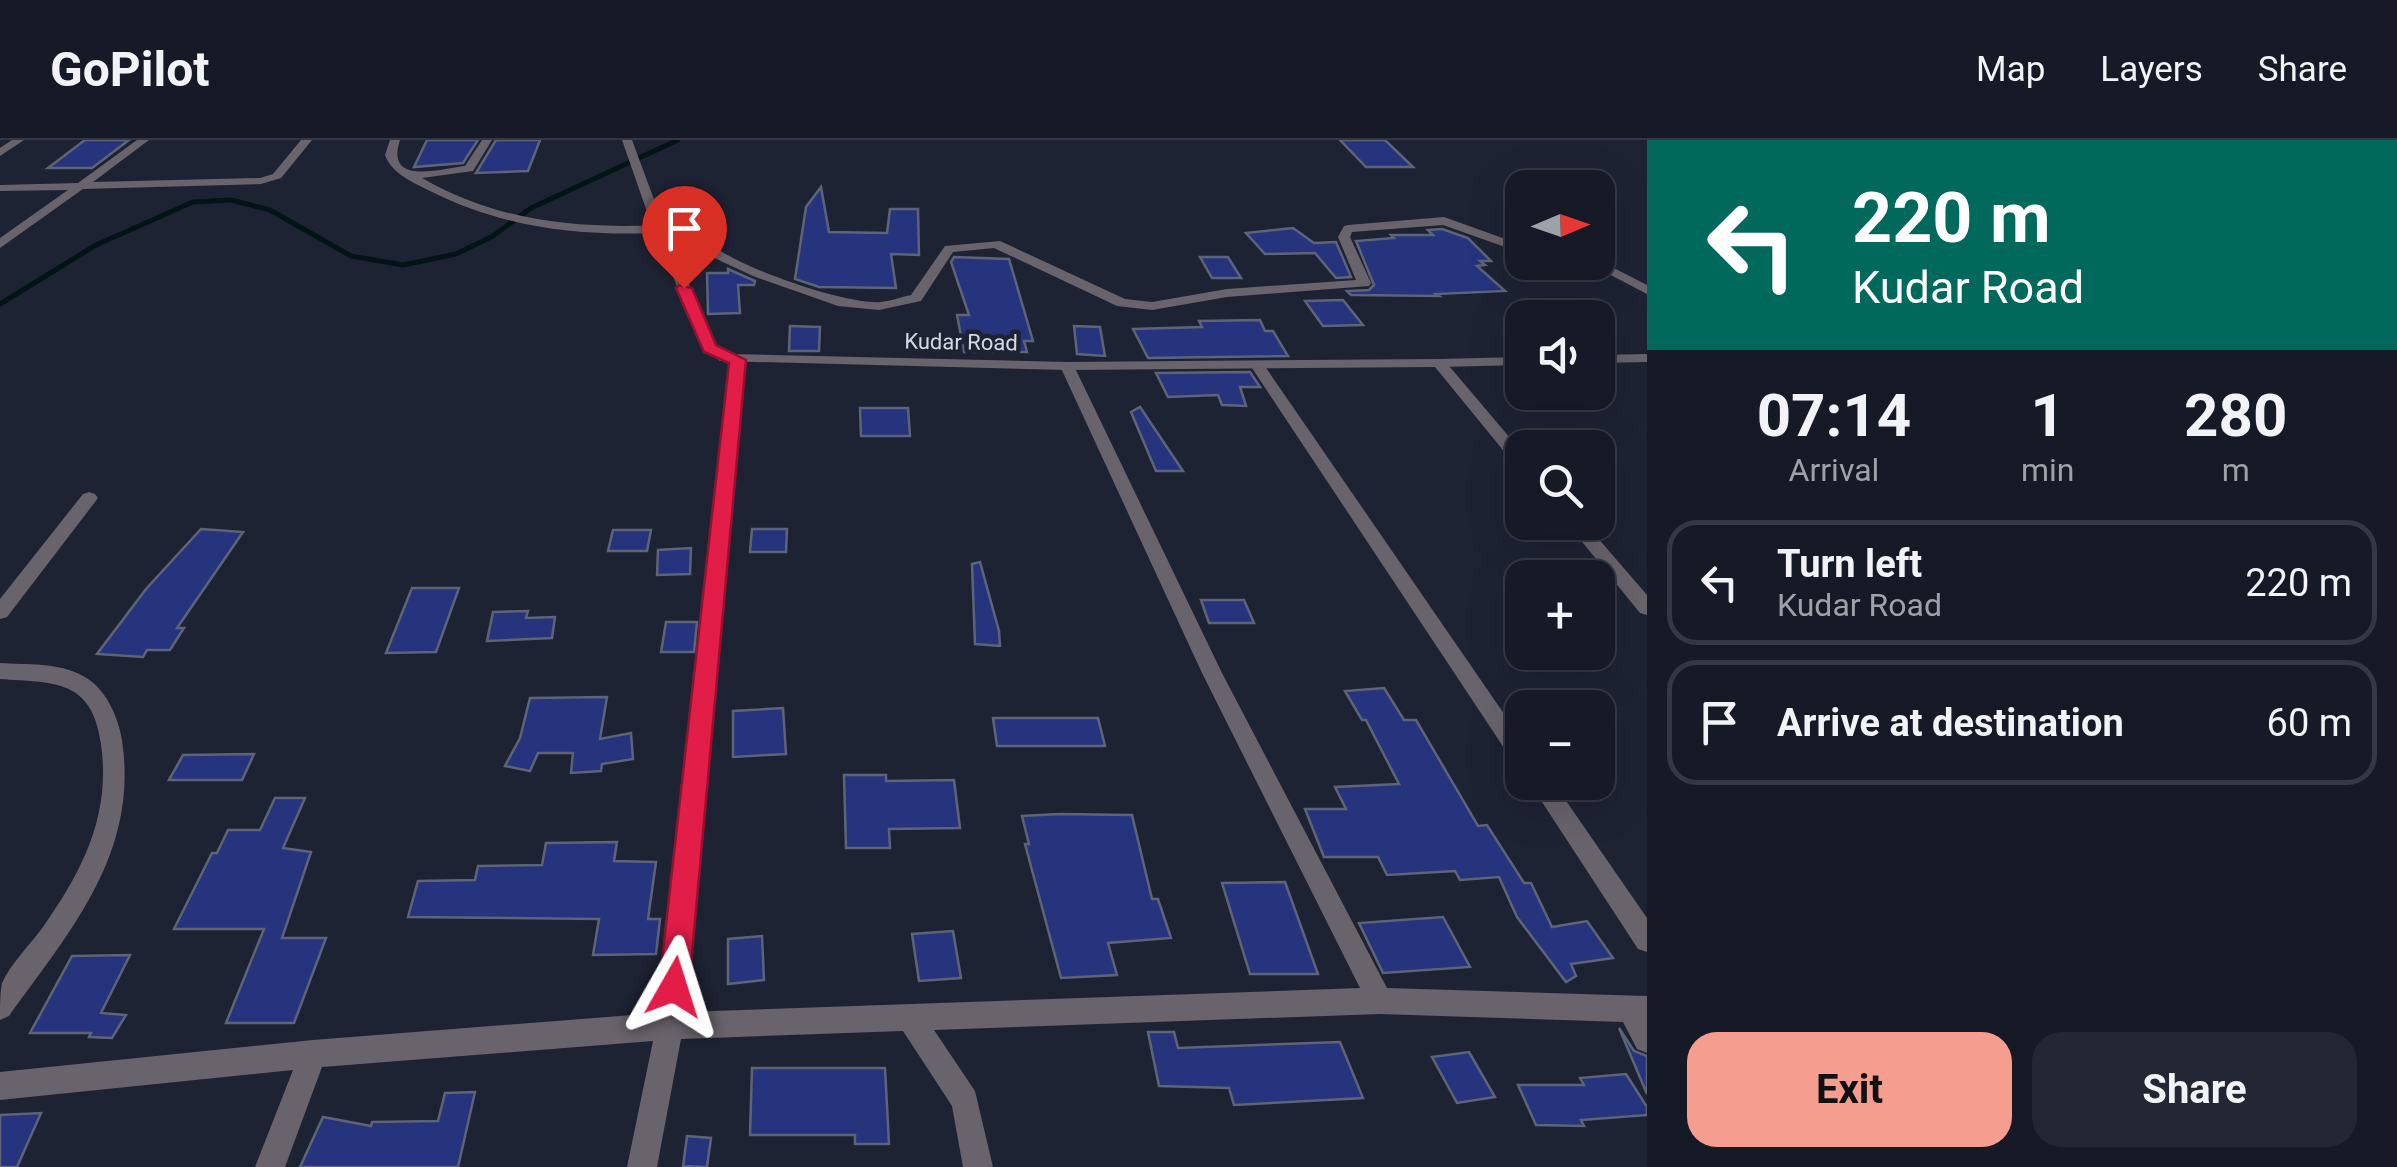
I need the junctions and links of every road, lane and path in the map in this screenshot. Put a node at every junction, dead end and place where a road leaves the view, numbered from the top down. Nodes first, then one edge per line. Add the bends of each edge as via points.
1 (18, 140) edge
2 (144, 140) edge
3 (307, 140) edge
4 (395, 140) edge
5 (487, 140) edge
6 (628, 140) edge
7 (0, 154) edge
8 (410, 176) junction
9 (84, 185) junction
10 (0, 188) edge
11 (651, 208) junction
12 (658, 229) junction
13 (1505, 243) edge
14 (0, 244) edge
15 (1615, 274) edge
16 (1647, 290) edge
17 (1647, 358) edge
18 (1615, 359) edge
19 (738, 360) junction
20 (1505, 361) edge
21 (1439, 363) junction
22 (1257, 365) junction
23 (1067, 366) junction
24 (1505, 442) edge
25 (89, 498) dead end
26 (1589, 540) edge
27 (1647, 608) edge
28 (0, 612) edge
29 (0, 671) edge
30 (1505, 732) edge
31 (1552, 800) edge
32 (1647, 940) edge
33 (1380, 1001) junction
34 (0, 1007) edge
35 (1639, 1010) edge
36 (909, 1018) junction
37 (670, 1026) junction
38 (1647, 1039) edge
39 (313, 1054) junction
40 (0, 1086) edge
41 (270, 1167) edge
42 (642, 1167) edge
43 (978, 1167) edge

1 - 7 street
2 - 9 street
3 - 9 street via 277,176 262,181
4 - 8 street via 391,162
5 - 8 street via 469,170
6 - 11 street
8 - 12 street via 506,220 573,231
9 - 10 street
9 - 14 street
11 - 12 street
11 - 13 street via 758,274 844,302 879,306 916,298 950,249 970,244 996,244 1122,302 1152,306 1364,284 1347,248 1348,229 1444,221
12 - 19 street via 710,348
15 - 16 street
17 - 18 street
19 - 23 street, Kudar Road
19 - 37 street
20 - 21 street, Kudar Road
21 - 22 street, Kudar Road
21 - 24 street
22 - 23 street, Kudar Road
22 - 30 street
23 - 33 street via 1212,672
25 - 28 street
26 - 27 street
29 - 34 street via 70,678 92,692 118,762 114,815 92,875
31 - 32 street
33 - 35 street
33 - 36 street
35 - 38 street
36 - 37 street
36 - 43 street via 965,1101
37 - 39 street
37 - 42 street
39 - 40 street
39 - 41 street

